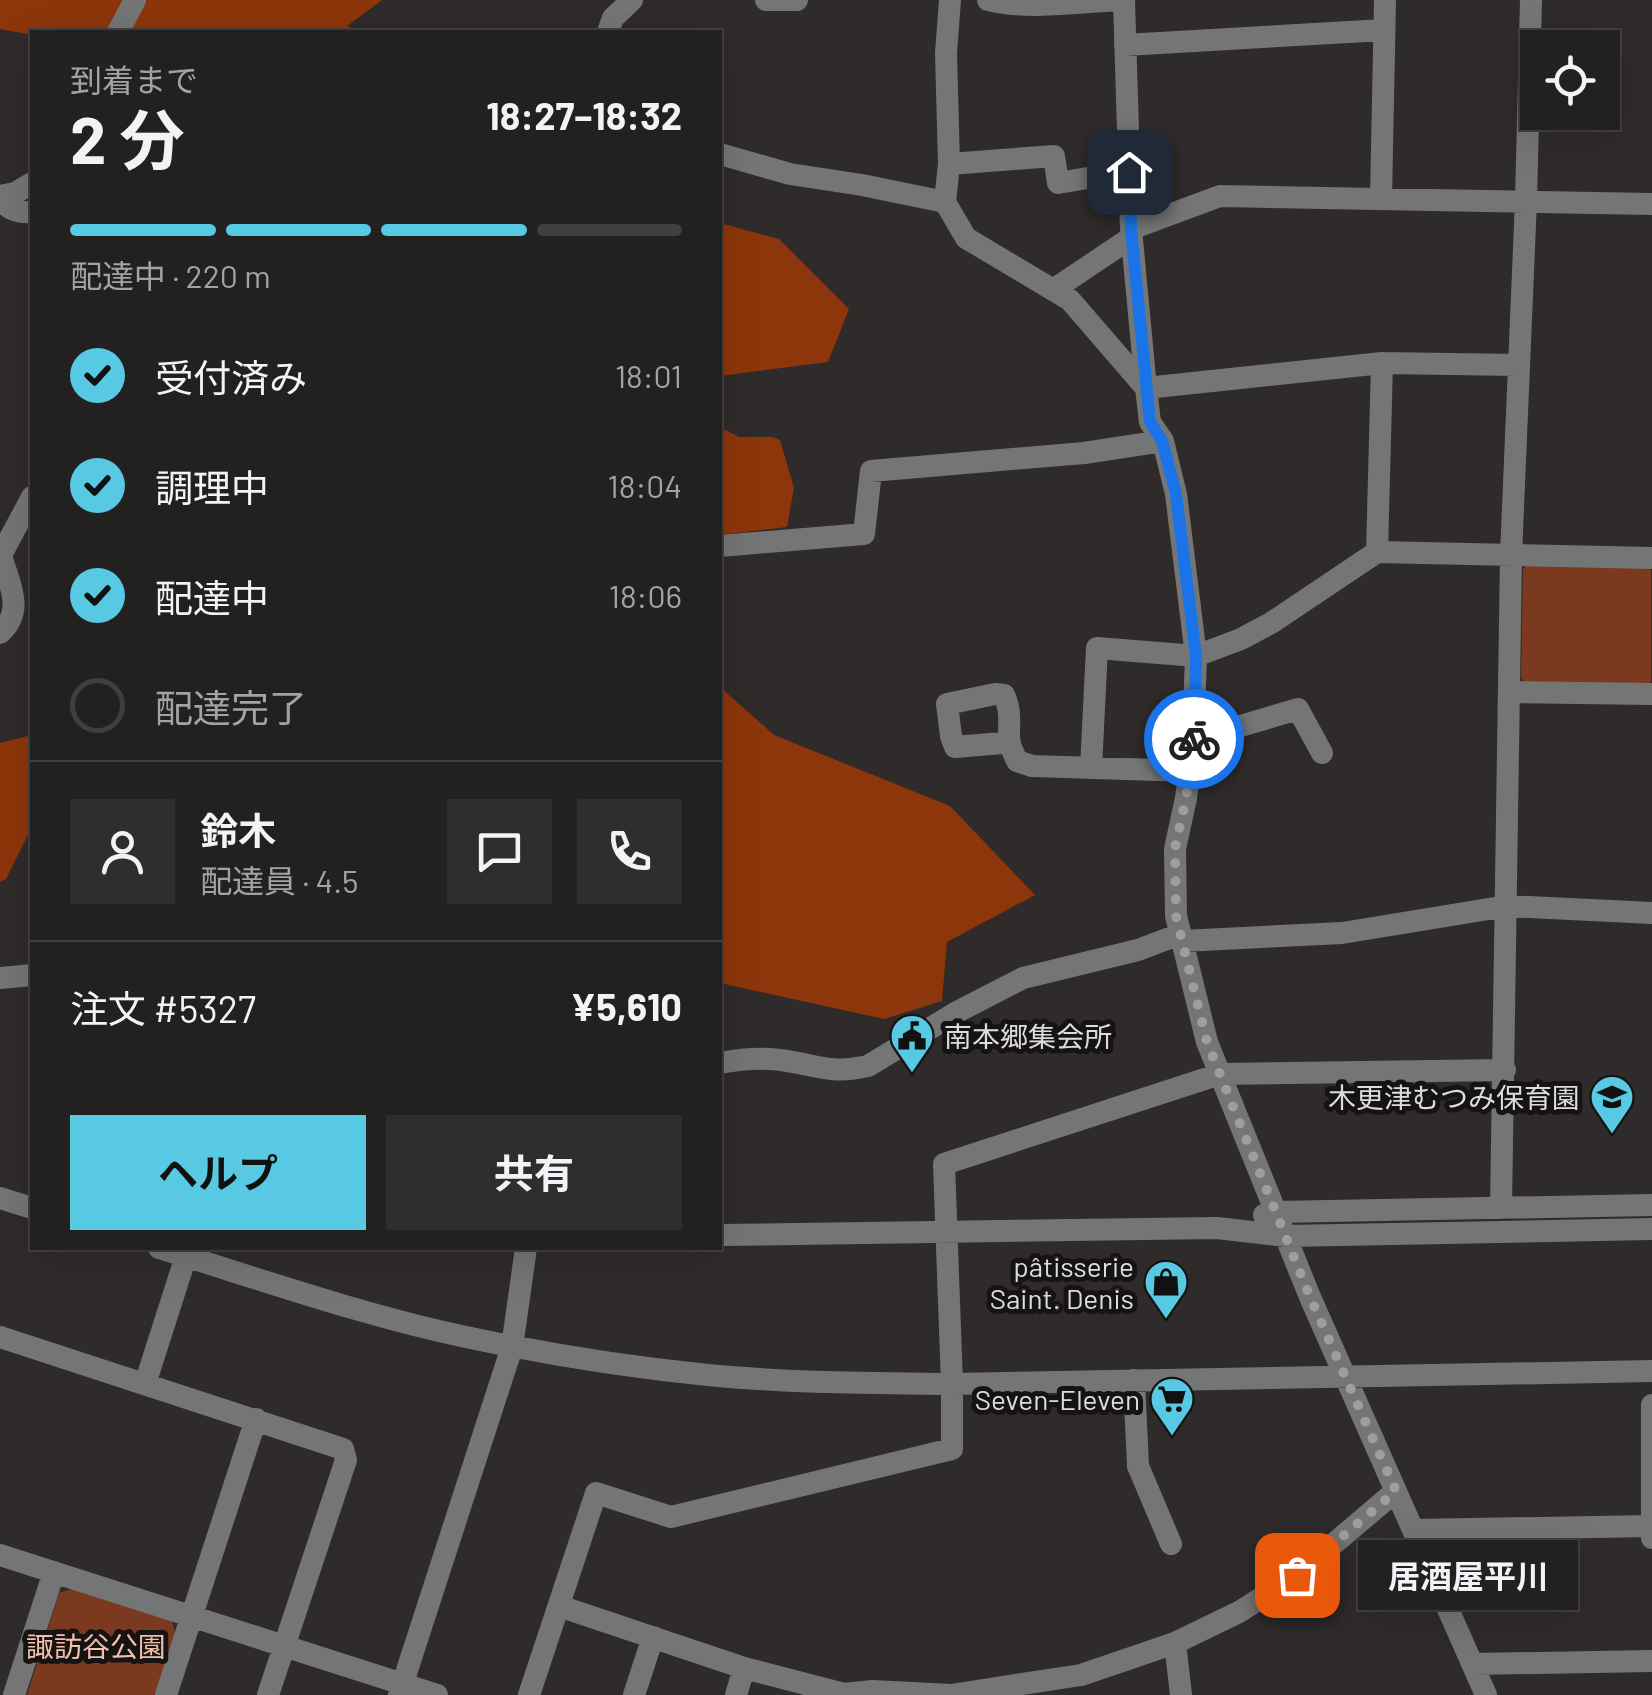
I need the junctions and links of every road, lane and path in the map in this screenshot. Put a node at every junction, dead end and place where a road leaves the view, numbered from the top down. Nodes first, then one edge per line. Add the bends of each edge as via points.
1 (135, 0) edge
2 (632, 0) edge
3 (766, 0) edge
4 (797, 0) edge
5 (950, 0) edge
6 (988, 0) edge
7 (1122, 0) edge
8 (1385, 0) edge
9 (1531, 0) edge
10 (119, 30) edge
11 (609, 30) edge
12 (1384, 30) junction
13 (1125, 45) junction
14 (722, 155) edge
15 (949, 164) junction
16 (1129, 172) junction
17 (30, 184) edge
18 (0, 198) edge
19 (1381, 199) junction
20 (946, 202) junction
21 (1526, 202) junction
22 (1652, 204) edge
23 (30, 212) edge
24 (1131, 233) junction
25 (1053, 290) junction
26 (1382, 363) junction
27 (1519, 365) junction
28 (1146, 388) junction
29 (1162, 441) junction
30 (30, 501) edge
31 (722, 546) edge
32 (1377, 552) junction
33 (1511, 554) junction
34 (1652, 558) edge
35 (0, 633) edge
36 (1196, 656) junction
37 (1510, 692) junction
38 (1652, 694) edge
39 (1008, 739) dead end
40 (1194, 740) junction
41 (1322, 753) dead end
42 (1091, 768) junction
43 (1189, 771) junction
44 (1507, 906) junction
45 (1652, 914) edge
46 (1181, 937) junction
47 (30, 974) edge
48 (0, 978) edge
49 (722, 1062) edge
50 (1505, 1070) junction
51 (1220, 1074) junction
52 (0, 1198) edge
53 (1652, 1205) edge
54 (30, 1207) edge
55 (1501, 1208) junction
56 (1276, 1212) junction
57 (1217, 1228) junction
58 (1652, 1229) edge
59 (946, 1232) junction
60 (722, 1235) edge
61 (1286, 1236) junction
62 (165, 1250) edge
63 (526, 1250) edge
64 (186, 1256) junction
65 (0, 1337) edge
66 (512, 1347) junction
67 (1652, 1371) edge
68 (1345, 1377) junction
69 (1134, 1380) junction
70 (145, 1384) junction
71 (952, 1384) junction
72 (1652, 1406) edge
73 (256, 1419) junction
74 (1396, 1491) junction
75 (1651, 1526) edge
76 (1413, 1530) junction
77 (1652, 1542) edge
78 (1172, 1544) dead end
79 (0, 1554) edge
80 (54, 1572) junction
81 (558, 1606) junction
82 (190, 1616) junction
83 (652, 1637) junction
84 (1175, 1643) junction
85 (284, 1646) junction
86 (1652, 1661) edge
87 (1472, 1664) junction
88 (744, 1668) junction
89 (400, 1690) edge
90 (992, 1692) edge
91 (844, 1694) edge
92 (14, 1695) edge
93 (166, 1695) edge
94 (268, 1695) edge
95 (437, 1695) edge
96 (529, 1695) edge
97 (634, 1695) edge
98 (736, 1695) edge
99 (1182, 1695) edge
100 (1486, 1695) edge

1 - 10 street
2 - 11 street
3 - 4 street
5 - 15 street
6 - 7 street
7 - 13 street
8 - 12 street
9 - 21 street
12 - 13 street
12 - 19 street
13 - 16 street
14 - 20 street
15 - 16 street via 1054,156 1058,184
15 - 20 street
16 - 24 street
17 - 18 street
18 - 23 street via 7,208
19 - 21 street
19 - 24 street via 1220,196
20 - 25 street via 966,238
21 - 22 street
21 - 27 street
24 - 25 street
24 - 28 street
25 - 28 street via 1070,300
26 - 27 street
26 - 28 street
26 - 32 street
27 - 33 street
28 - 29 street via 1150,422
29 - 31 street via 871,471 864,534
29 - 36 street via 1176,494
30 - 35 street via 1,555 14,610
32 - 33 street
32 - 36 street via 1271,622
33 - 34 street
33 - 37 street
36 - 40 street
36 - 42 street via 1097,648
37 - 38 street
37 - 44 street
39 - 42 street via 1017,762
40 - 41 street via 1298,709
40 - 43 street
42 - 43 street
43 - 46 street via 1175,848
44 - 45 street
44 - 46 street via 1342,933
44 - 50 street
46 - 49 street via 1023,978 868,1066 828,1070 771,1059
46 - 51 street
47 - 48 street
50 - 51 street
50 - 55 street
51 - 56 street
51 - 59 street via 944,1164
52 - 54 street
53 - 55 street
55 - 56 street
56 - 57 street
56 - 61 street
57 - 59 street
57 - 61 street
58 - 61 street
59 - 60 street
59 - 71 street
61 - 68 street
62 - 64 street
63 - 66 street
64 - 66 street via 392,1320
64 - 70 street
65 - 70 street
66 - 71 street via 710,1376
66 - 89 street
67 - 68 street
68 - 69 street
68 - 74 street
69 - 71 street
69 - 78 street via 1138,1466
70 - 73 street
71 - 81 street via 952,1449 671,1516 596,1494
72 - 75 street
73 - 82 street
73 - 85 street via 346,1454
74 - 76 street
74 - 84 street via 1297,1575
75 - 76 street
75 - 77 street
76 - 87 street
79 - 80 street
80 - 82 street
80 - 92 street
81 - 83 street
81 - 96 street
82 - 85 street
82 - 93 street
83 - 88 street
83 - 97 street
84 - 90 street via 1081,1675
84 - 99 street
85 - 89 street
85 - 94 street
86 - 87 street
87 - 100 street
88 - 91 street
88 - 98 street
89 - 95 street
90 - 91 street

